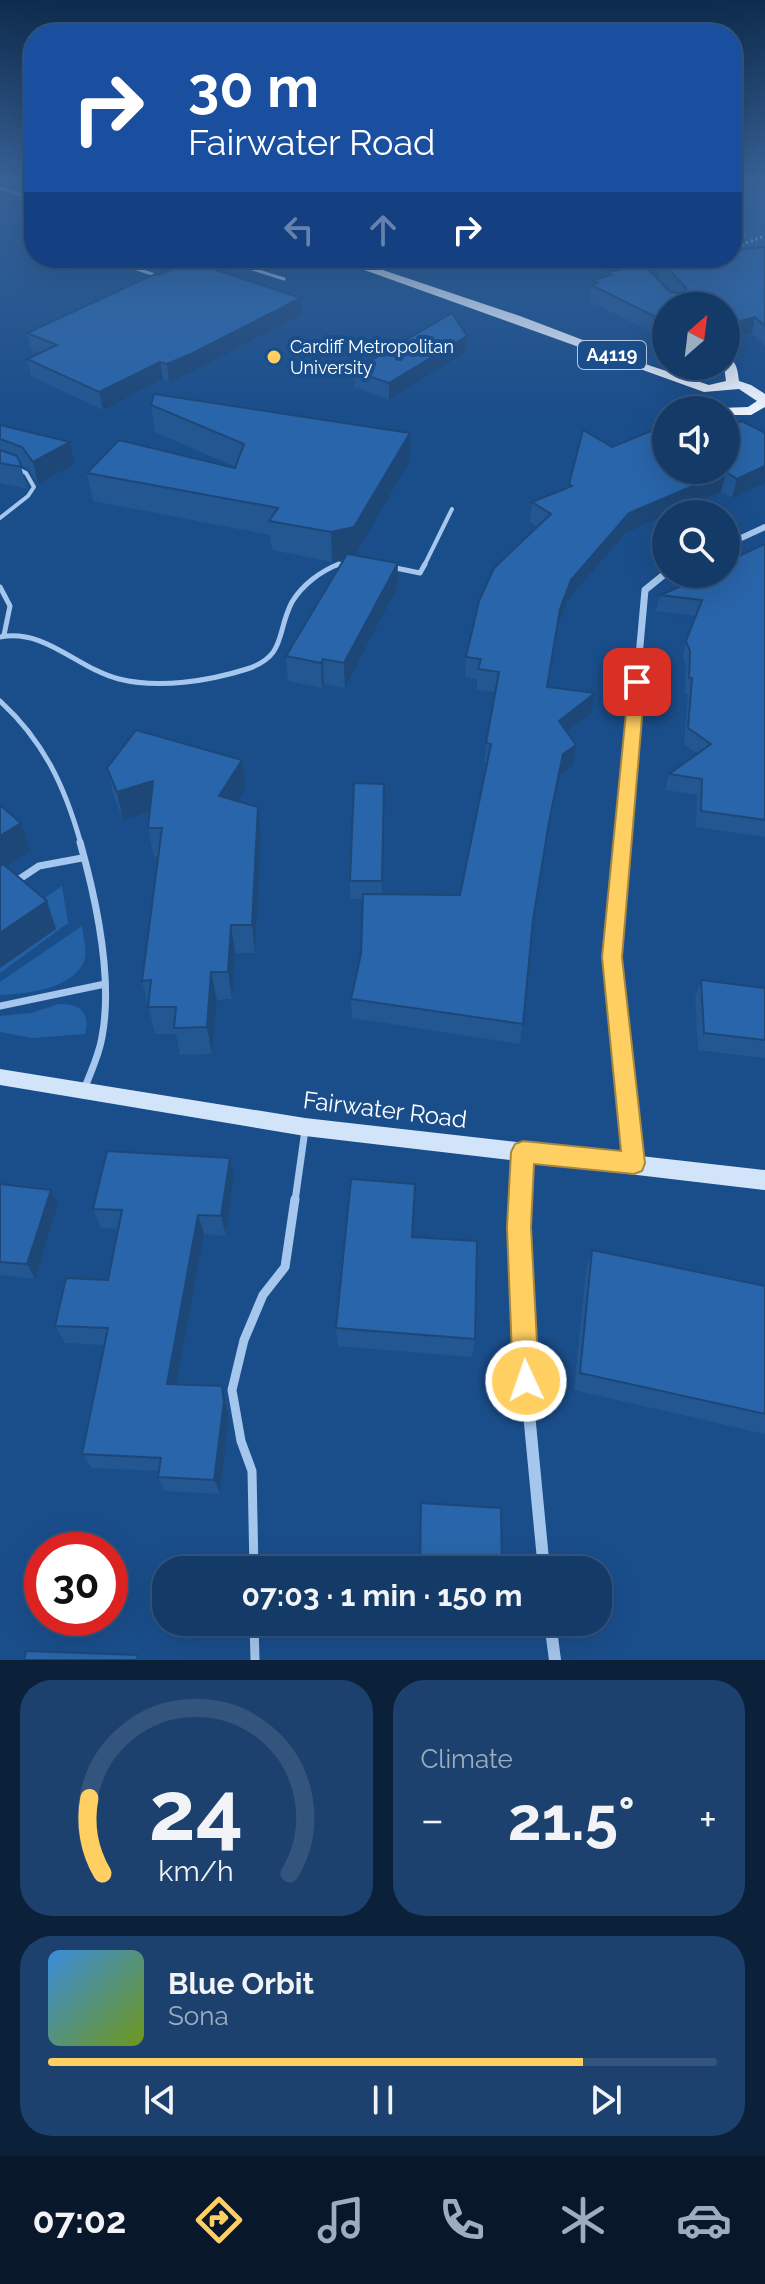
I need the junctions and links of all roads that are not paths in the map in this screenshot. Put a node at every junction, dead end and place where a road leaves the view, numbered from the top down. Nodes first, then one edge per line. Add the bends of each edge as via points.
1 (134, 268) edge
2 (248, 268) edge
3 (366, 268) edge
4 (640, 268) edge
5 (167, 279) edge
6 (284, 279) dead end
7 (662, 292) edge
8 (732, 380) edge
9 (733, 385) junction
10 (700, 396) edge
11 (723, 396) edge
12 (740, 409) edge
13 (760, 413) edge
14 (14, 468) edge
15 (452, 509) dead end
16 (0, 518) edge
17 (765, 527) edge
18 (740, 539) edge
19 (353, 562) edge
20 (378, 564) edge
21 (652, 584) edge
22 (0, 587) edge
23 (2, 636) edge
24 (0, 701) edge
25 (82, 858) junction
26 (13, 884) edge
27 (105, 984) junction
28 (0, 1006) edge
29 (0, 1077) edge
30 (84, 1090) junction
31 (305, 1127) junction
32 (523, 1152) junction
33 (634, 1163) junction
34 (765, 1180) edge
35 (254, 1556) edge
36 (542, 1556) edge
37 (254, 1636) edge
38 (552, 1636) edge
39 (255, 1660) edge
40 (555, 1660) edge

1 - 5 lane
2 - 6 lane
3 - 10 main road, A4119 via 516,318 647,369
4 - 7 main road
8 - 9 main road
9 - 11 main road
9 - 13 main road via 763,397
12 - 13 main road
14 - 16 lane via 26,473 34,487
15 - 20 lane via 420,573
17 - 18 street
19 - 23 lane via 341,562 301,589 275,650 264,662 222,673 174,682 131,681 92,669 24,635
21 - 33 street via 645,590 612,957
22 - 23 lane via 10,606
24 - 25 lane via 50,761 72,808
25 - 26 lane via 39,866
25 - 27 lane
27 - 28 lane
27 - 30 lane via 103,1035
29 - 30 street, Fairwater Road
30 - 31 street, Fairwater Road
31 - 32 street, Fairwater Road
31 - 35 lane via 285,1267 263,1295 244,1340 232,1390 252,1471
32 - 33 street, Fairwater Road
32 - 36 street via 519,1227 528,1427
33 - 34 street, Fairwater Road
37 - 39 lane
38 - 40 street

